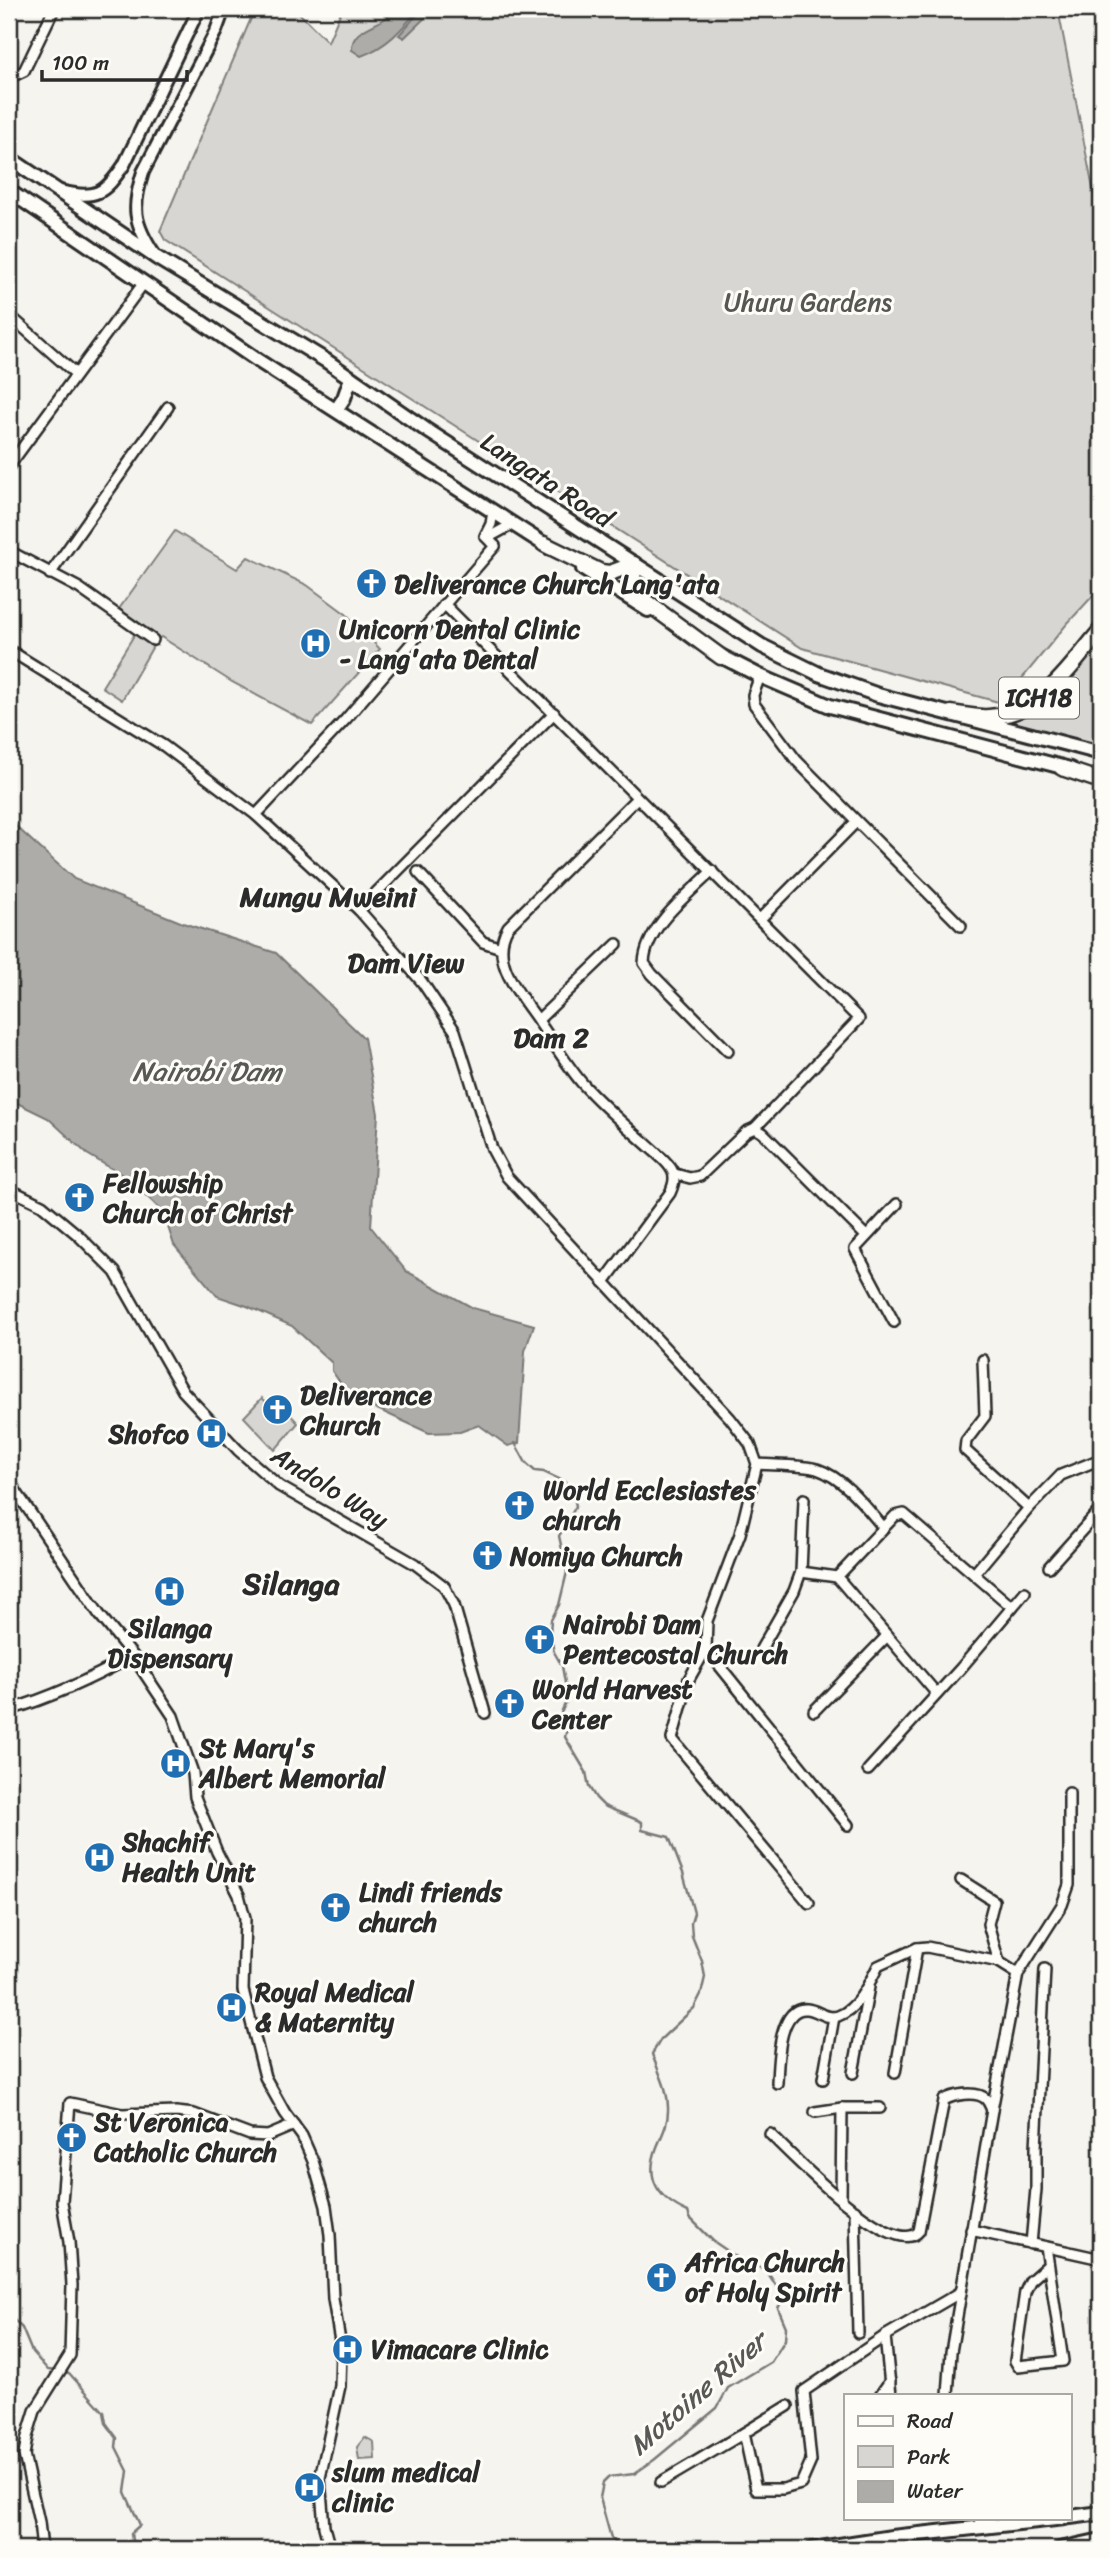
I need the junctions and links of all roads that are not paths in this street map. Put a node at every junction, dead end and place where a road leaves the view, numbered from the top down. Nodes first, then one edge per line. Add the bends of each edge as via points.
1 (54, 9) edge
2 (199, 9) edge
3 (224, 9) edge
4 (1100, 9) edge
5 (1101, 19) edge
6 (9, 78) edge
7 (9, 158) edge
8 (58, 190) junction
9 (9, 191) edge
10 (157, 258) junction
11 (143, 284) junction
12 (9, 315) edge
13 (76, 374) junction
14 (351, 378) junction
15 (168, 407) dead end
16 (336, 410) junction
17 (9, 466) edge
18 (493, 511) junction
19 (513, 524) junction
20 (544, 544) junction
21 (495, 546) junction
22 (9, 551) edge
23 (635, 564) junction
24 (50, 574) junction
25 (444, 604) junction
26 (1101, 630) edge
27 (153, 640) dead end
28 (9, 650) edge
29 (721, 657) junction
30 (760, 676) junction
31 (554, 713) junction
32 (951, 713) junction
33 (1101, 753) edge
34 (1062, 768) joint
35 (1101, 779) edge
36 (637, 798) junction
37 (256, 815) junction
38 (856, 822) junction
39 (712, 871) junction
40 (418, 872) dead end
41 (359, 910) junction
42 (761, 918) junction
43 (961, 926) dead end
44 (617, 944) dead end
45 (501, 948) junction
46 (538, 1020) junction
47 (728, 1051) dead end
48 (755, 1128) junction
49 (675, 1174) junction
50 (9, 1189) edge
51 (897, 1204) dead end
52 (866, 1236) junction
53 (604, 1282) junction
54 (894, 1322) dead end
55 (983, 1360) dead end
56 (1101, 1459) edge
57 (757, 1464) junction
58 (9, 1481) edge
59 (804, 1499) dead end
60 (1029, 1508) junction
61 (1101, 1509) edge
62 (883, 1527) junction
63 (1049, 1567) dead end
64 (801, 1573) junction
65 (974, 1574) junction
66 (837, 1577) junction
67 (1026, 1592) dead end
68 (1012, 1607) junction
69 (887, 1636) junction
70 (761, 1649) dead end
71 (706, 1650) junction
72 (133, 1656) junction
73 (937, 1694) junction
74 (9, 1710) edge
75 (814, 1712) dead end
76 (485, 1713) dead end
77 (868, 1770) dead end
78 (1069, 1793) dead end
79 (848, 1825) dead end
80 (961, 1880) dead end
81 (809, 1903) dead end
82 (917, 1948) junction
83 (999, 1962) junction
84 (1045, 1969) dead end
85 (1018, 1973) junction
86 (869, 1985) junction
87 (834, 2017) junction
88 (853, 2073) dead end
89 (895, 2073) dead end
90 (823, 2079) dead end
91 (777, 2083) dead end
92 (842, 2108) junction
93 (880, 2108) dead end
94 (992, 2110) junction
95 (815, 2112) dead end
96 (294, 2125) junction
97 (770, 2134) dead end
98 (842, 2200) junction
99 (855, 2210) junction
100 (971, 2230) junction
101 (1031, 2244) junction
102 (1046, 2247) junction
103 (1101, 2259) edge
104 (1047, 2266) junction
105 (961, 2292) junction
106 (858, 2333) dead end
107 (885, 2336) junction
108 (890, 2381) junction
109 (881, 2394) edge
110 (891, 2394) edge
111 (948, 2394) edge
112 (788, 2406) dead end
113 (744, 2433) junction
114 (661, 2482) dead end
115 (1101, 2513) edge
116 (1072, 2516) edge
117 (984, 2520) edge
118 (1045, 2520) edge
119 (1000, 2526) junction
120 (892, 2537) junction
121 (1101, 2540) edge
122 (42, 2549) edge
123 (330, 2549) edge
124 (813, 2549) edge
125 (851, 2549) edge
126 (1060, 2549) edge

1 - 6 street via 24,71
2 - 8 street via 124,165 107,187 94,195
3 - 10 street via 143,172 136,197 137,225
4 - 5 main road
7 - 8 main road, Langata Road
8 - 10 main road, Langata Road
9 - 11 main road, Langata Road
10 - 14 main road, Langata Road
11 - 13 street
11 - 16 main road, Langata Road
12 - 13 street
13 - 17 street
14 - 16 main road
14 - 23 main road, Langata Road
15 - 24 street
16 - 18 main road, Langata Road
18 - 19 main road, Langata Road
18 - 21 street via 485,536
19 - 20 main road, Langata Road
19 - 21 street via 489,538
20 - 23 main road via 601,572
20 - 29 main road, Langata Road
21 - 25 street
22 - 24 street
23 - 29 main road via 633,583 638,597
23 - 32 main road, Langata Road via 762,646 819,674
24 - 27 street via 79,588
25 - 31 street
25 - 37 street
26 - 32 main road, ICH18 via 1066,676 1027,706 987,718
28 - 37 street via 164,746
29 - 30 main road, Langata Road
30 - 34 main road, Langata Road via 830,706
30 - 38 street via 752,695 758,710 796,760
31 - 36 street
31 - 41 street
32 - 33 main road, Langata Road
34 - 35 main road
36 - 39 street
36 - 45 street via 508,927
37 - 41 street
38 - 42 street
38 - 43 street
39 - 42 street
39 - 47 street via 659,927 649,943 645,965
40 - 45 street via 483,942
41 - 53 street via 422,982 455,1031 492,1149 507,1177
42 - 48 street via 859,1019
44 - 46 street
45 - 46 street via 513,985
46 - 49 street via 581,1082
48 - 49 street via 700,1176
48 - 52 street
49 - 53 street via 670,1193
50 - 76 street, Andolo Way via 42,1205 115,1272 183,1391 238,1450 279,1486 415,1564 444,1586 454,1605
51 - 52 street
52 - 54 street via 856,1253
53 - 57 street via 730,1418 750,1444
55 - 60 street via 985,1416 966,1441 965,1450
56 - 60 street via 1064,1473
57 - 62 street via 815,1468 828,1474
57 - 71 street via 740,1534 707,1620
58 - 72 street
59 - 64 street
60 - 65 street
61 - 63 street
62 - 65 street via 895,1516 908,1516
62 - 66 street
64 - 66 street
64 - 70 street
65 - 68 street
66 - 69 street
67 - 68 street
68 - 73 street
69 - 73 street
69 - 75 street
71 - 79 street
71 - 81 street via 689,1679 672,1739
72 - 74 street via 43,1700
72 - 96 street via 173,1716 194,1773 195,1797 239,1895 245,1919 243,1990 265,2077
73 - 77 street
78 - 85 street via 1069,1885 1062,1905
80 - 83 street via 994,1901 988,1924
82 - 83 street
82 - 86 street via 878,1966
82 - 89 street
83 - 85 street
84 - 101 street
85 - 94 street
86 - 87 street via 850,2008
86 - 88 street
87 - 90 street
87 - 91 street via 806,2009 787,2020
92 - 93 street
92 - 95 street
92 - 98 street
94 - 99 street via 978,2095 953,2095 944,2100 919,2231 914,2237 899,2237
94 - 100 street
96 - 122 street via 268,2136 250,2135 194,2114 122,2114 70,2104 62,2202 72,2285 70,2355 35,2411 24,2455
96 - 123 street via 313,2161 326,2206 341,2347 340,2386 320,2477
97 - 98 street
98 - 99 street
99 - 106 street
100 - 101 street
100 - 105 street
101 - 102 street
102 - 103 street
102 - 104 street
104 - 104 street via 1063,2361 1018,2366 1025,2292
105 - 107 street
105 - 111 street
107 - 108 street
107 - 113 street via 804,2391 811,2461 801,2484 755,2489
108 - 109 street
108 - 110 street
112 - 113 street
113 - 114 street
115 - 116 main road
117 - 119 street
118 - 119 main road
119 - 120 main road
120 - 124 main road
120 - 125 main road
121 - 126 main road

